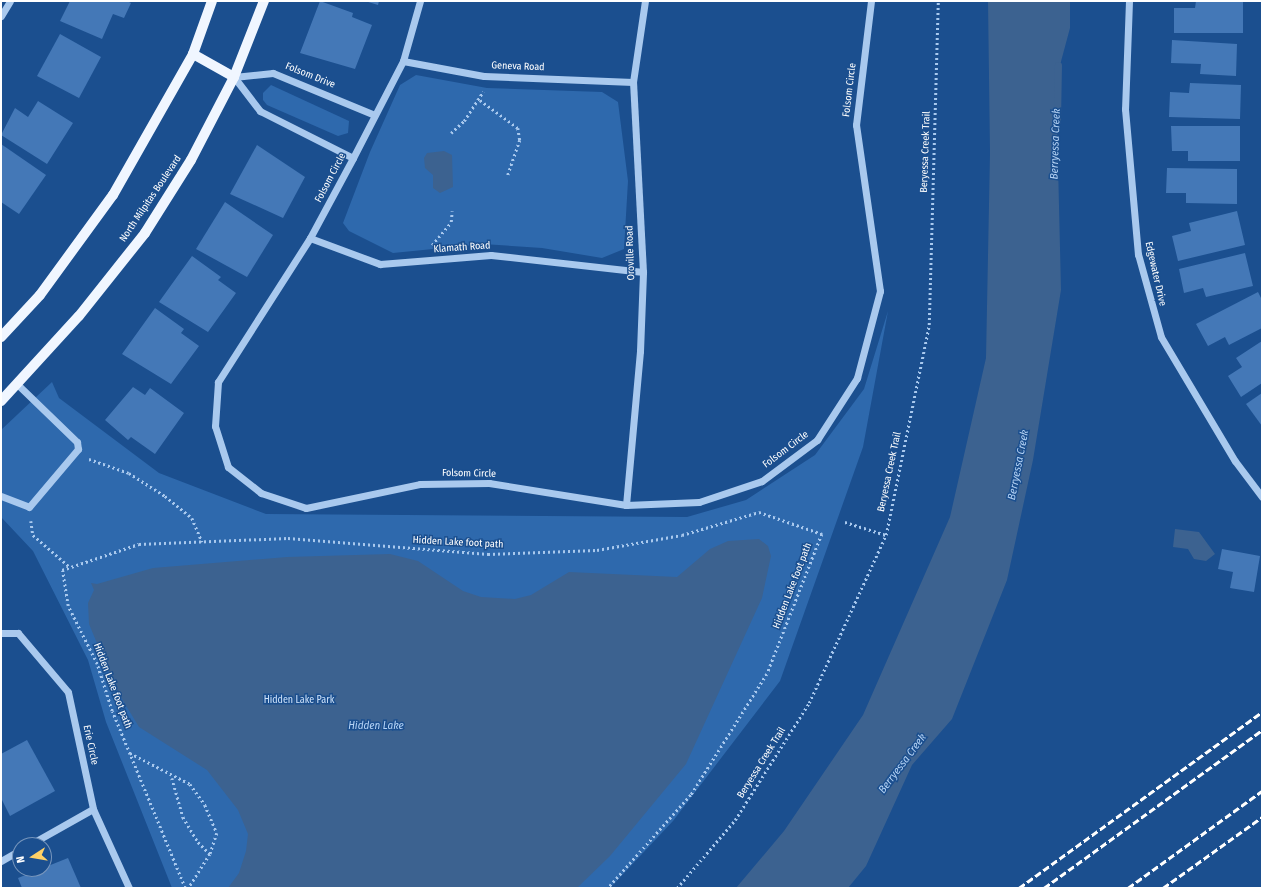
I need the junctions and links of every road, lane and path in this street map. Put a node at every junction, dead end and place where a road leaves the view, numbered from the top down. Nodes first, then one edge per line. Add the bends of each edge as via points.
1 (10, 1) edge
2 (212, 1) edge
3 (264, 1) edge
4 (420, 1) edge
5 (645, 1) edge
6 (871, 1) edge
7 (938, 1) edge
8 (1129, 1) edge
9 (1, 16) edge
10 (193, 54) junction
11 (403, 62) junction
12 (484, 76) junction
13 (234, 77) junction
14 (633, 82) junction
15 (480, 100) junction
16 (374, 115) junction
17 (451, 133) dead end
18 (353, 158) junction
19 (508, 176) dead end
20 (452, 210) dead end
21 (310, 238) junction
22 (423, 260) junction
23 (643, 272) junction
24 (1, 337) edge
25 (17, 384) junction
26 (1, 401) edge
27 (72, 456) junction
28 (1, 496) edge
29 (1262, 497) edge
30 (626, 505) junction
31 (29, 507) junction
32 (845, 522) dead end
33 (886, 534) junction
34 (202, 542) junction
35 (71, 567) junction
36 (1, 633) edge
37 (130, 753) junction
38 (172, 778) junction
39 (93, 808) junction
40 (43, 837) edge
41 (210, 854) junction
42 (12, 855) edge
43 (1, 861) edge
44 (129, 888) edge
45 (185, 888) edge
46 (189, 888) edge
47 (608, 888) edge
48 (677, 888) edge

1 - 9 street
2 - 10 main road
3 - 13 main road, North Milpitas Boulevard
4 - 11 street, Folsom Circle
5 - 14 street, Oroville Road
6 - 30 street, Folsom Circle via 856,124 880,291 858,378 817,440 762,481 699,502
7 - 33 path, Beryessa Creek Trail via 928,325
8 - 29 street, Edgewater Drive via 1125,109 1140,261 1161,337 1235,461
10 - 13 main road
10 - 24 main road via 113,196 40,295
11 - 12 street, Geneva Road
11 - 16 street, Folsom Circle
12 - 14 street, Geneva Road
12 - 15 path
13 - 16 street, Folsom Drive via 273,73
13 - 18 street via 260,111
13 - 25 main road, North Milpitas Boulevard via 191,160 145,233 79,316
14 - 23 street, Oroville Road
15 - 17 path
15 - 19 path via 518,128 520,140
16 - 18 street, Folsom Circle
18 - 21 street, Folsom Circle
20 - 22 path via 451,222 427,250
21 - 22 street, Klamath Road via 380,264
21 - 30 street, Folsom Circle via 218,382 214,426 228,467 261,493 306,508 420,484 489,483
22 - 23 street, Klamath Road via 491,255
23 - 30 street, Oroville Road via 640,351
25 - 26 main road, North Milpitas Boulevard
25 - 27 street via 77,442 78,449
27 - 31 street
27 - 34 path via 107,463 165,496 192,518
28 - 31 street
31 - 35 path via 34,535
32 - 33 path
33 - 48 path, Beryessa Creek Trail via 809,703 735,820
34 - 35 path, Hidden Lake foot path via 139,544
34 - 47 path, Hidden Lake foot path via 288,538 488,554 596,550 682,535 759,512 822,534 767,674 691,795
35 - 37 path, Hidden Lake foot path via 62,570 68,606 97,664
36 - 39 street, Erie Circle via 18,633 68,692
37 - 38 path
37 - 45 path, Hidden Lake foot path
38 - 41 path via 183,817 198,842
38 - 41 path via 190,784 205,805 217,833
39 - 40 street
39 - 44 street, Erie Circle
41 - 46 path
42 - 43 street

